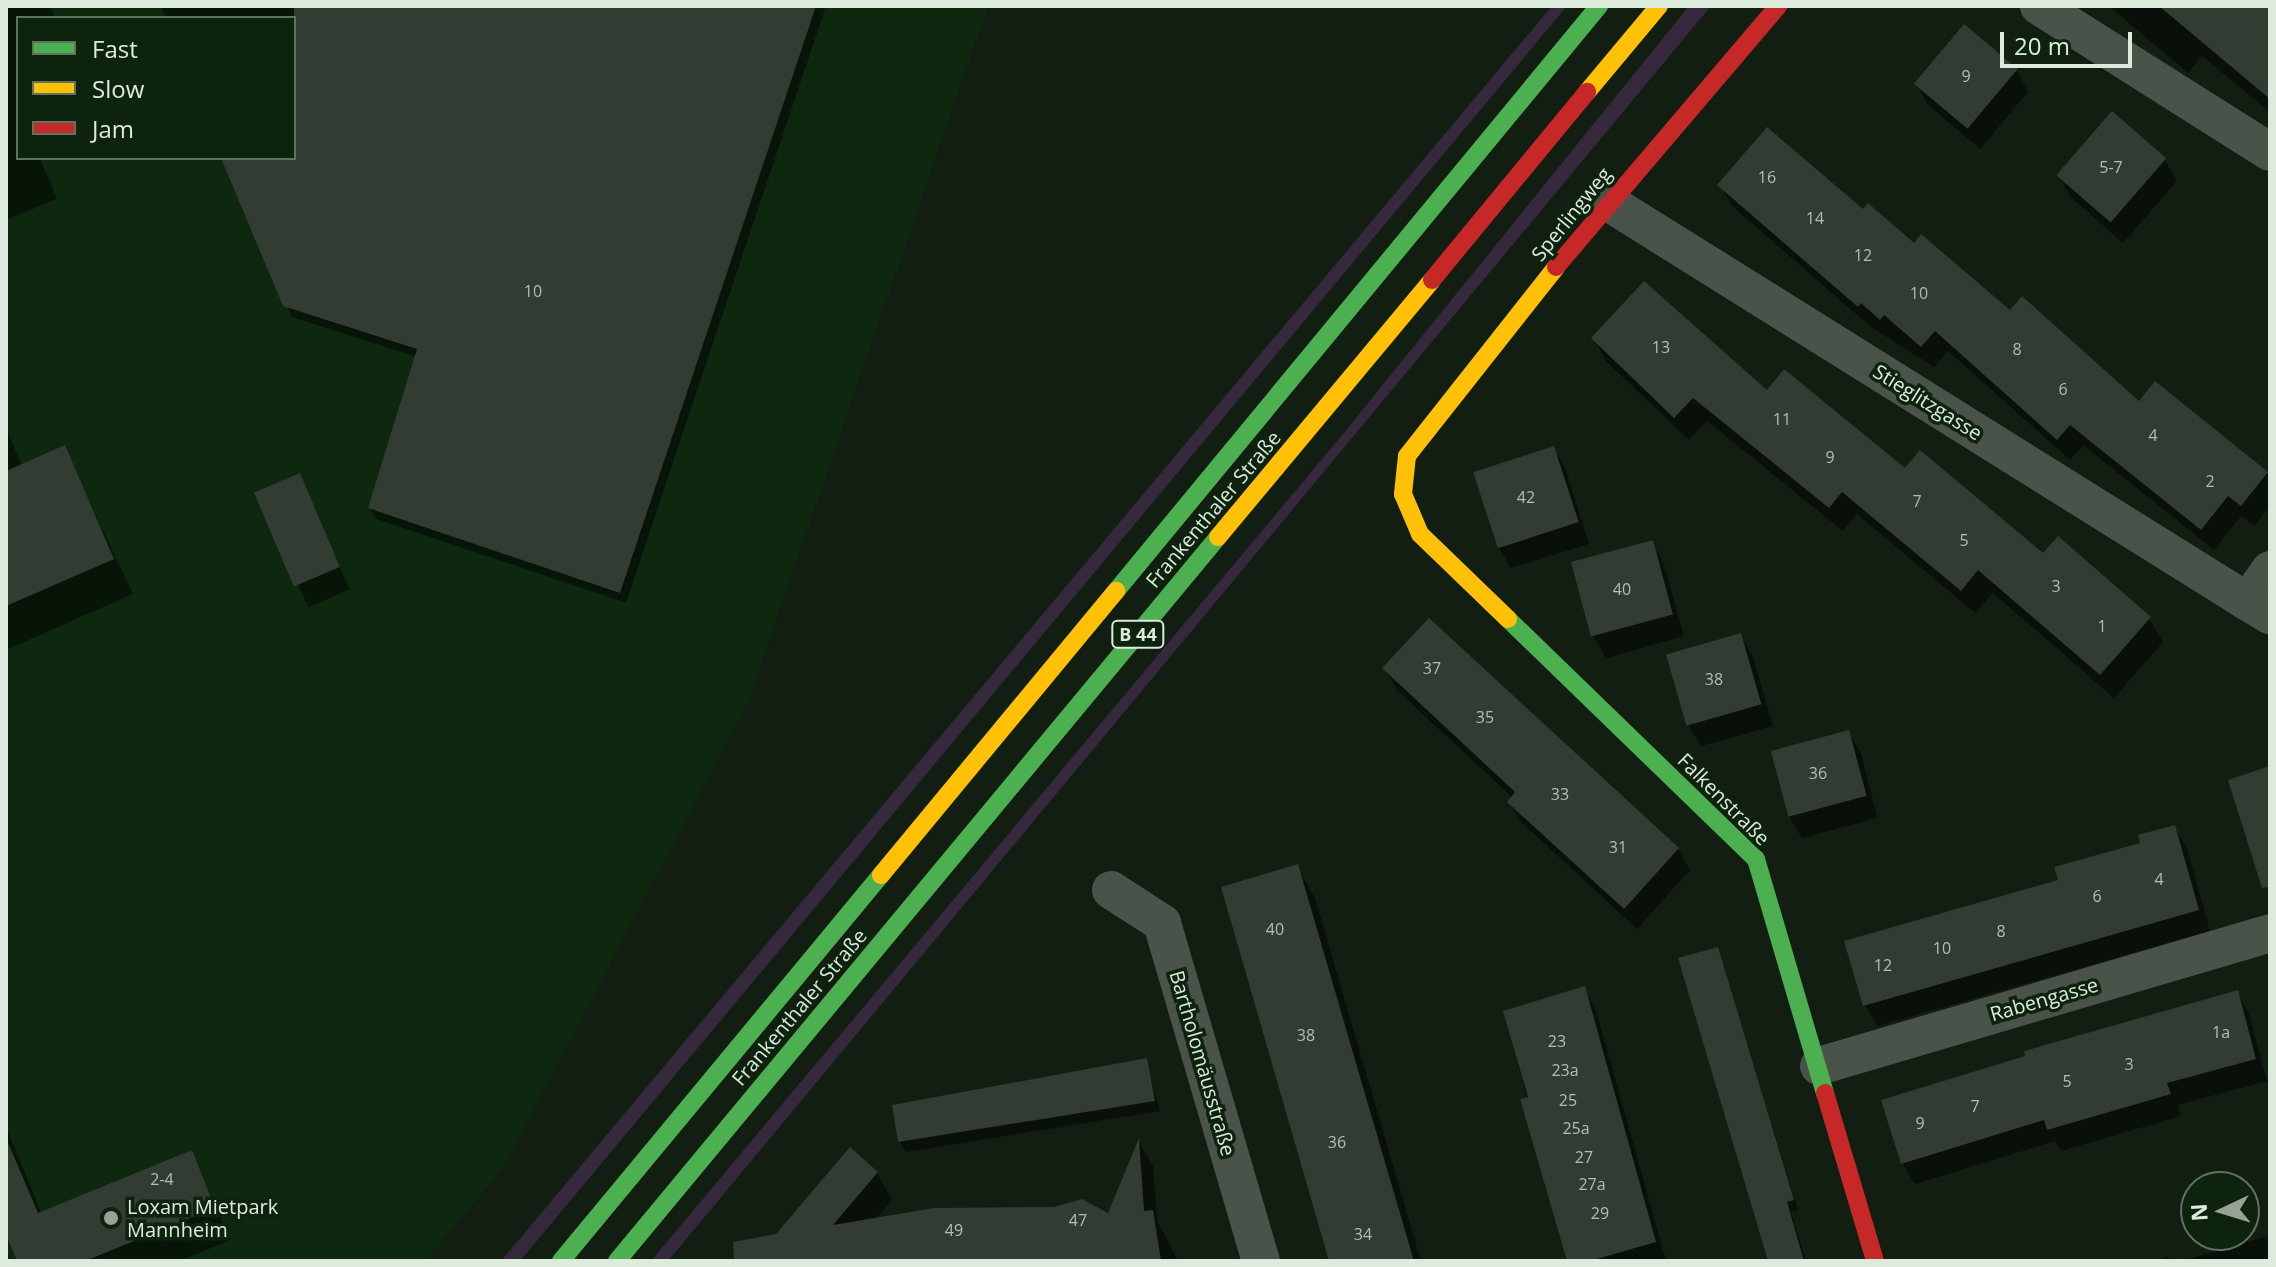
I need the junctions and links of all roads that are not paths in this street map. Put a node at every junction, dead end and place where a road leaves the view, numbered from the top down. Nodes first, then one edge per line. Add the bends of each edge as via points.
1 (1599, 6) edge
2 (1659, 6) edge
3 (1778, 6) edge
4 (2039, 6) edge
5 (2270, 152) edge
6 (1608, 202) junction
7 (1407, 456) joint
8 (2270, 570) edge
9 (2259, 608) edge
10 (1111, 890) dead end
11 (2270, 933) edge
12 (1819, 1066) junction
13 (561, 1261) edge
14 (617, 1261) edge
15 (1261, 1261) edge
16 (1875, 1261) edge

1 - 13 main road, Frankenthaler Straße / B 44
2 - 14 main road, Frankenthaler Straße / B 44
3 - 6 main road, Sperlingweg
4 - 5 street
6 - 7 main road, Sperlingweg
6 - 9 street, Stieglitzgasse
7 - 12 main road, Falkenstraße via 1403,494 1420,534 1756,859
8 - 9 street
10 - 15 street, Bartholomäusstraße via 1162,923
11 - 12 street, Rabengasse
12 - 16 main road, Falkenstraße

